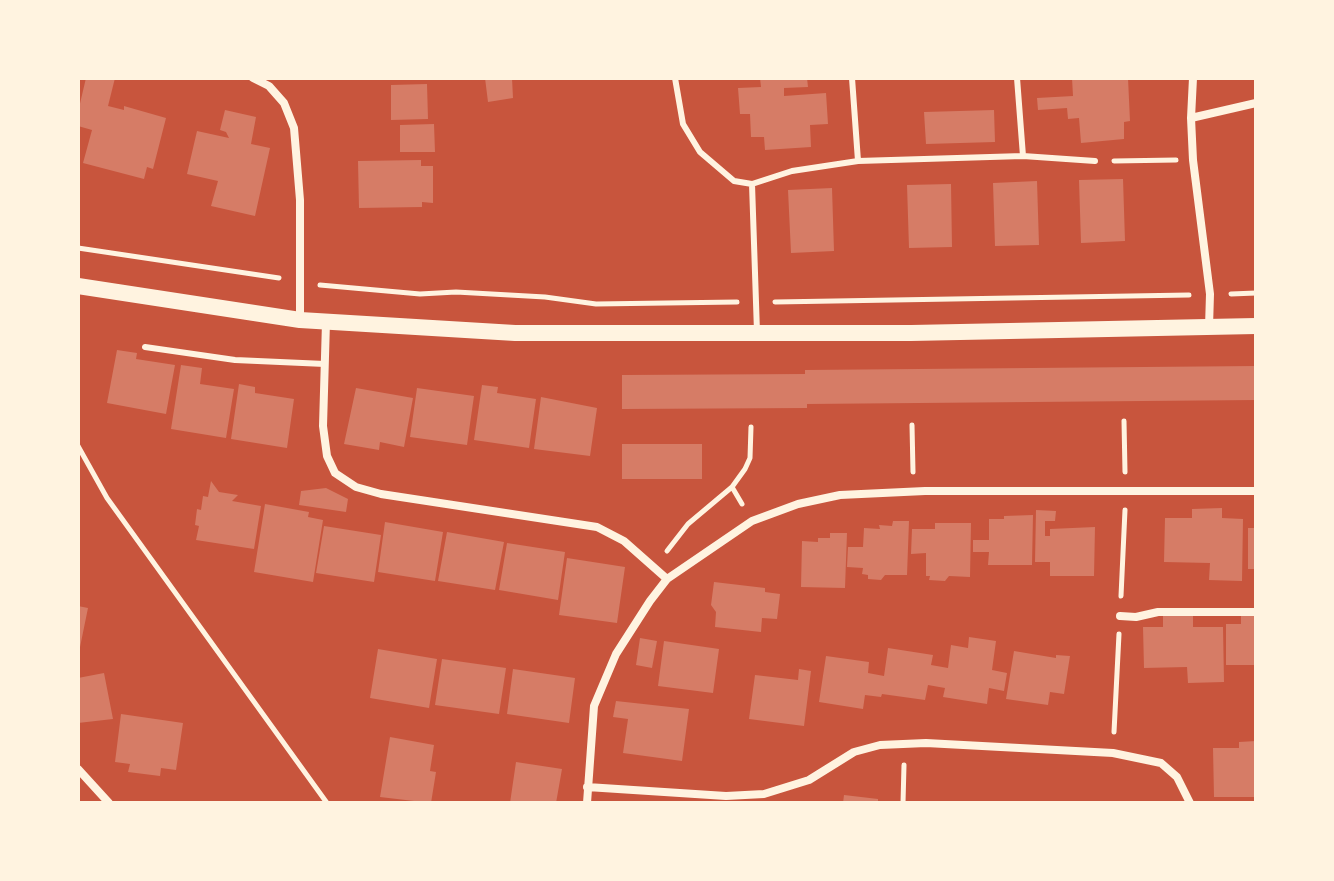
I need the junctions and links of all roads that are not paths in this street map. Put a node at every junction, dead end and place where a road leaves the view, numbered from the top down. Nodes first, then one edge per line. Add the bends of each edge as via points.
1 (253, 78) edge
2 (675, 78) edge
3 (852, 78) edge
4 (1017, 78) edge
5 (1193, 78) edge
6 (1256, 103) edge
7 (1191, 118) junction
8 (1023, 156) junction
9 (858, 161) junction
10 (1095, 161) road end
11 (752, 184) junction
12 (78, 286) edge
13 (300, 320) junction
14 (326, 322) junction
15 (1256, 326) edge
16 (1209, 327) junction
17 (757, 334) junction
18 (145, 347) dead end
19 (325, 364) junction
20 (1256, 491) edge
21 (667, 579) junction
22 (1256, 612) edge
23 (1120, 616) dead end
24 (78, 769) edge
25 (587, 787) junction
26 (109, 803) edge
27 (587, 803) edge
28 (1190, 803) edge

1 - 13 street via 284,103 294,128
2 - 11 lane via 683,124 700,152 734,181
3 - 9 lane
4 - 8 lane
5 - 7 street
6 - 7 street
7 - 16 street
8 - 9 lane
8 - 10 lane
9 - 11 lane via 792,171
11 - 17 lane
12 - 13 main road
13 - 14 main road
14 - 17 main road via 515,333
14 - 19 street
15 - 16 main road
16 - 17 main road
18 - 19 lane via 235,360
19 - 21 street via 327,456 335,473 356,487 597,527 624,541
20 - 21 street via 840,495 752,521
21 - 25 street via 616,654 594,706
22 - 23 street
24 - 26 street
25 - 27 street
25 - 28 street via 764,794 809,780 854,752 905,744 1113,753 1161,763 1177,777

